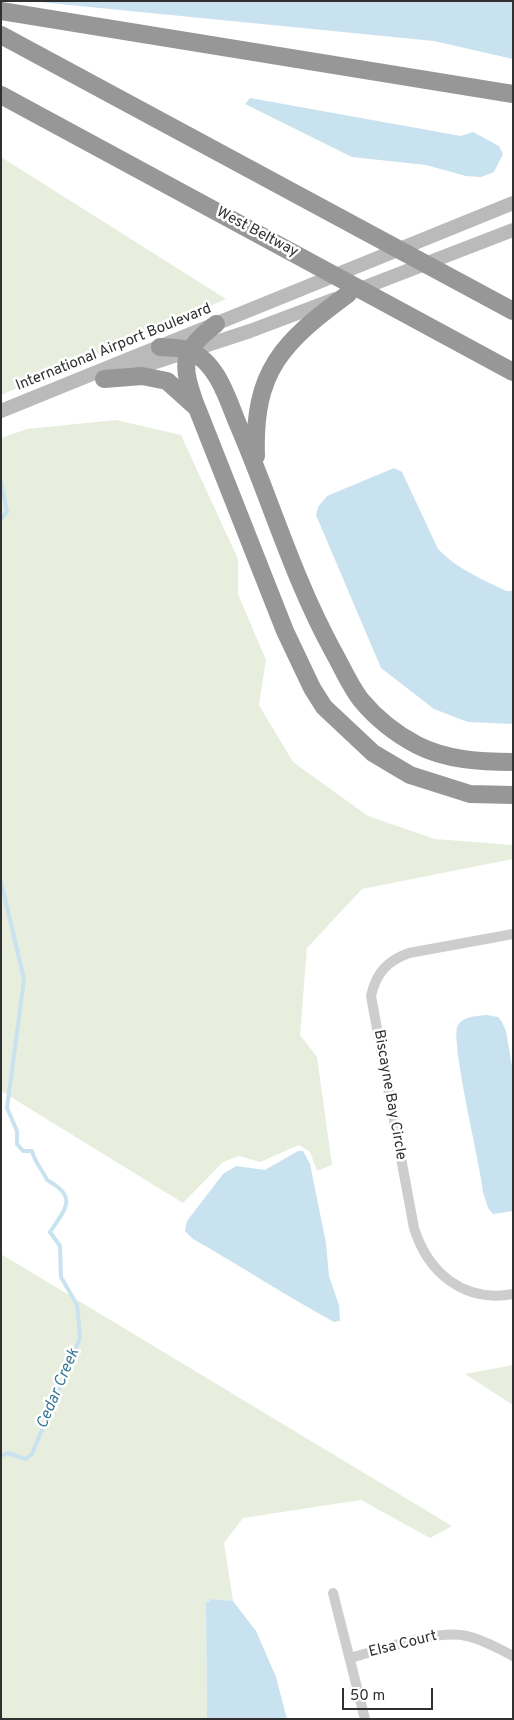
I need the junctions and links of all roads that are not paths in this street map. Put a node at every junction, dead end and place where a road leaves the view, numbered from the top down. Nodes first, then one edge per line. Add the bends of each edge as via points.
1 (1, 11) edge
2 (1, 35) edge
3 (469, 89) junction
4 (513, 94) edge
5 (1, 95) edge
6 (513, 99) edge
7 (513, 203) edge
8 (513, 230) edge
9 (348, 294) junction
10 (513, 311) edge
11 (216, 324) junction
12 (160, 347) junction
13 (190, 351) junction
14 (513, 372) edge
15 (104, 379) junction
16 (16, 405) junction
17 (197, 408) junction
18 (1, 411) edge
19 (256, 466) junction
20 (513, 762) edge
21 (513, 795) edge
22 (513, 934) edge
23 (513, 1294) edge
24 (333, 1593) dead end
25 (513, 1656) edge
26 (350, 1658) junction
27 (366, 1719) edge

1 - 3 highway
2 - 10 highway
3 - 4 highway
3 - 6 highway
5 - 14 highway, West Beltway
7 - 11 main road, International Airport Boulevard
8 - 9 main road, International Airport Boulevard
9 - 13 main road, International Airport Boulevard
9 - 19 highway via 295,336 277,359 263,388 255,423
11 - 12 main road, International Airport Boulevard
11 - 13 highway via 198,338
12 - 13 highway
12 - 16 main road, International Airport Boulevard
13 - 15 main road, International Airport Boulevard
13 - 17 highway via 185,365
13 - 19 highway via 206,363 220,381
15 - 16 main road, International Airport Boulevard via 46,399
15 - 17 highway via 142,376 167,381
16 - 18 main road
17 - 21 highway via 285,631 324,707 373,753 410,775 470,794
19 - 20 highway via 316,620 360,699 375,715 417,745 473,761
22 - 23 street, Biscayne Bay Circle via 395,958 374,982 371,996 420,1248 431,1265 462,1289 481,1295
24 - 26 street
25 - 26 street, Elsa Court via 483,1641 449,1634
26 - 27 street

